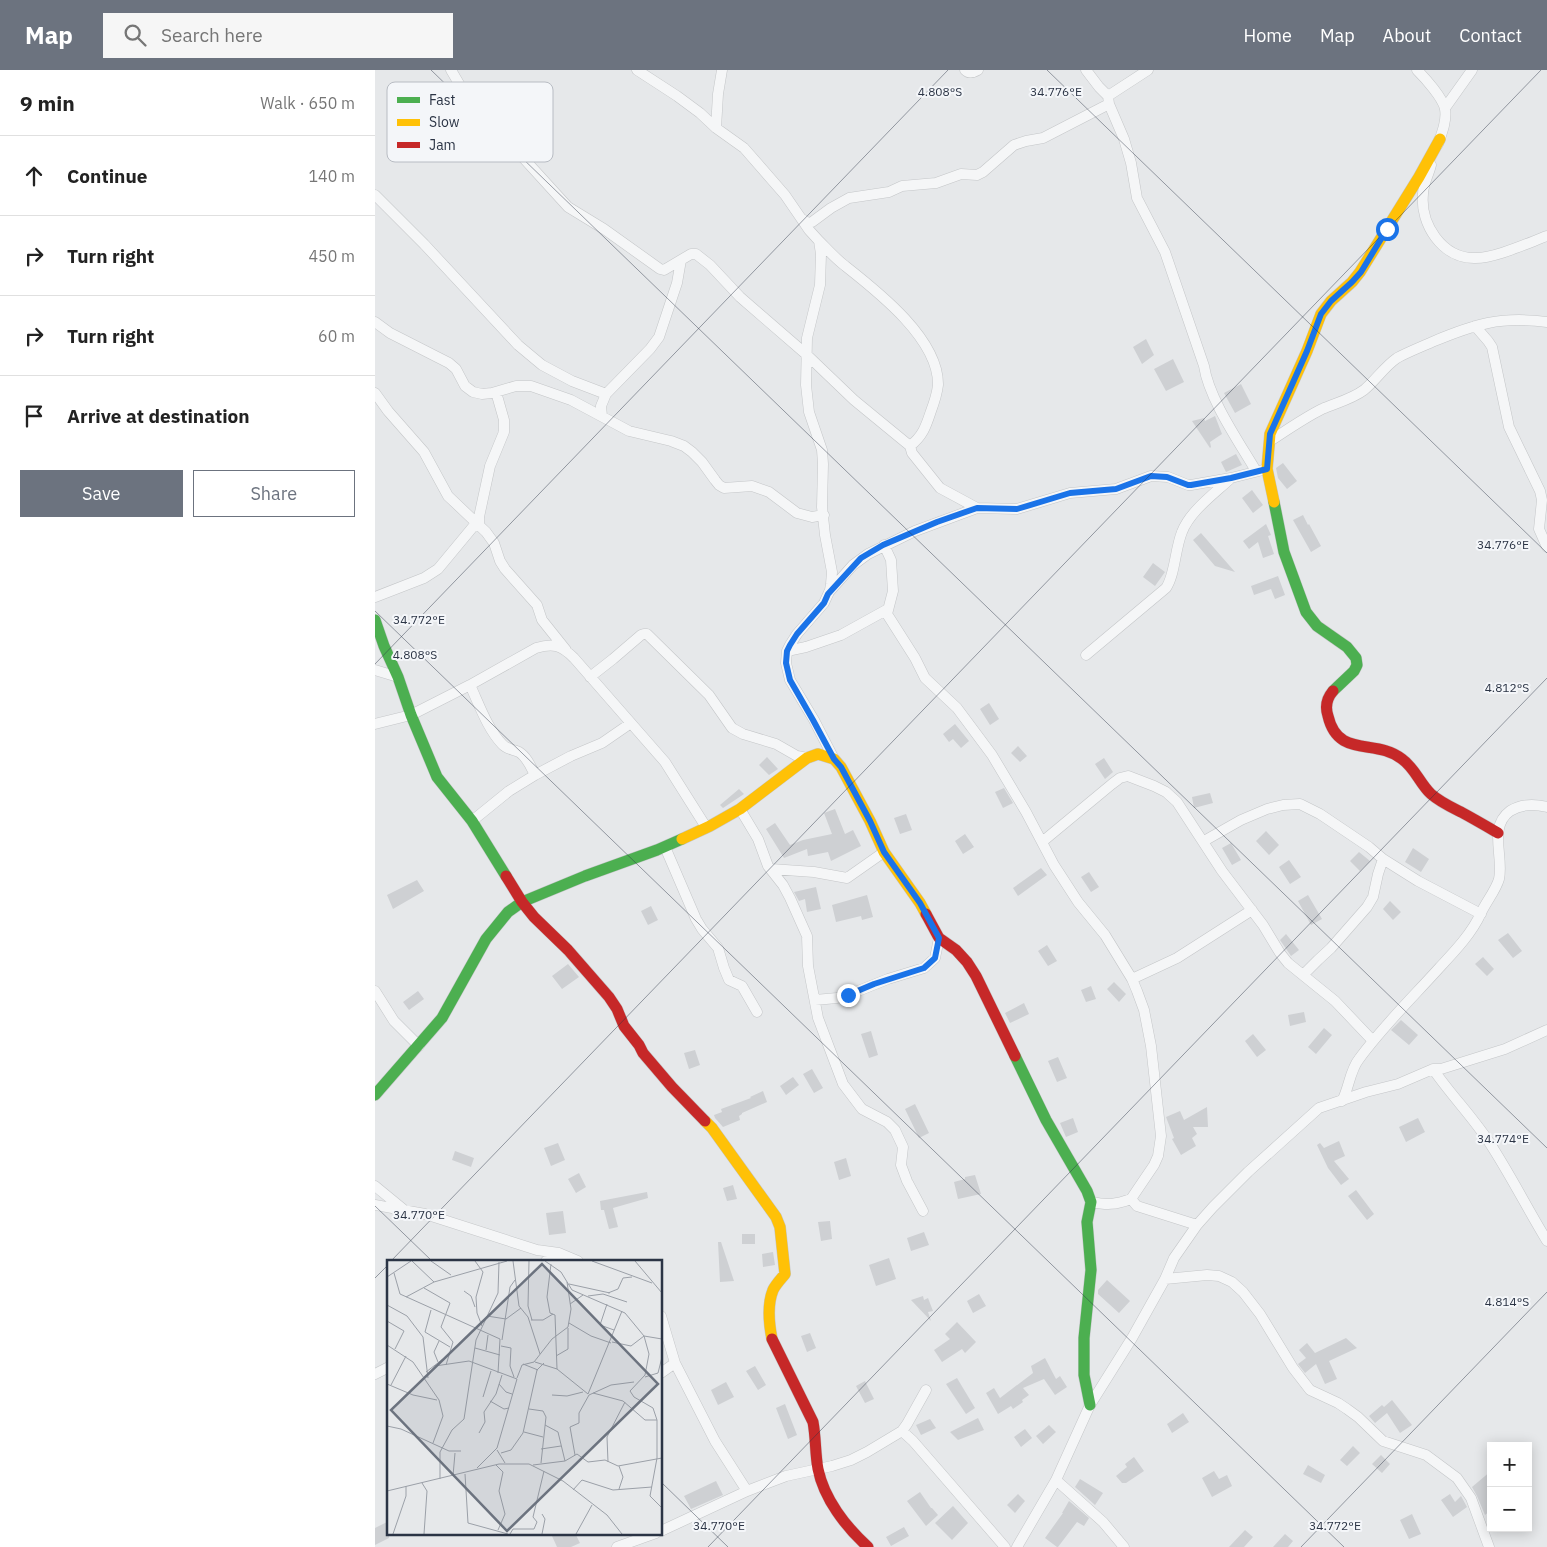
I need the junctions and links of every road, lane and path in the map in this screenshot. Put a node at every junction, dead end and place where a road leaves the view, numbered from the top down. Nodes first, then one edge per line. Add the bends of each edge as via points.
1 (451, 70) edge
2 (637, 70) edge
3 (722, 70) edge
4 (965, 70) edge
5 (978, 70) edge
6 (1086, 70) edge
7 (1148, 70) edge
8 (1417, 70) edge
9 (1472, 70) edge
10 (458, 82) edge
11 (1109, 100) junction
12 (1445, 108) junction
13 (716, 128) junction
14 (1440, 139) junction
15 (527, 162) edge
16 (375, 195) edge
17 (802, 220) junction
18 (1547, 236) edge
19 (819, 241) junction
20 (681, 260) junction
21 (375, 322) edge
22 (1547, 322) edge
23 (1475, 326) junction
24 (807, 355) junction
25 (496, 392) junction
26 (375, 393) edge
27 (606, 394) junction
28 (603, 416) junction
29 (1270, 441) junction
30 (910, 446) junction
31 (1261, 470) junction
32 (1231, 478) junction
33 (977, 508) junction
34 (824, 515) junction
35 (478, 523) junction
36 (883, 545) junction
37 (1547, 547) edge
38 (828, 594) junction
39 (375, 597) edge
40 (888, 609) junction
41 (375, 620) edge
42 (566, 650) junction
43 (787, 651) junction
44 (1086, 655) dead end
45 (375, 670) edge
46 (590, 676) junction
47 (398, 677) junction
48 (470, 685) junction
49 (411, 715) junction
50 (631, 723) junction
51 (375, 724) edge
52 (807, 758) junction
53 (834, 759) junction
54 (535, 775) junction
55 (1547, 807) edge
56 (739, 809) junction
57 (473, 821) junction
58 (710, 826) junction
59 (1498, 832) junction
60 (1204, 841) junction
61 (1043, 842) junction
62 (665, 847) junction
63 (884, 852) junction
64 (1383, 859) junction
65 (771, 869) junction
66 (522, 902) junction
67 (1252, 910) junction
68 (1481, 914) junction
69 (939, 938) junction
70 (1303, 975) junction
71 (1132, 979) junction
72 (375, 991) edge
73 (815, 1000) junction
74 (757, 1012) dead end
75 (1547, 1030) edge
76 (1373, 1042) junction
77 (419, 1046) junction
78 (1433, 1069) junction
79 (375, 1095) edge
80 (1342, 1101) junction
81 (375, 1186) edge
82 (1131, 1199) junction
83 (1091, 1202) junction
84 (375, 1205) edge
85 (404, 1210) junction
86 (923, 1211) dead end
87 (1197, 1225) junction
88 (1547, 1241) edge
89 (559, 1253) junction
90 (547, 1260) edge
91 (576, 1260) edge
92 (1165, 1279) junction
93 (663, 1323) edge
94 (675, 1363) junction
95 (387, 1368) edge
96 (663, 1372) edge
97 (375, 1374) edge
98 (925, 1390) dead end
99 (1090, 1406) junction
100 (902, 1431) junction
101 (818, 1469) junction
102 (1056, 1480) junction
103 (747, 1491) junction
104 (663, 1531) edge
105 (653, 1534) edge
106 (617, 1547) edge
107 (868, 1547) edge
108 (1005, 1547) edge
109 (1017, 1547) edge
110 (1124, 1547) edge
111 (1489, 1547) edge

1 - 10 street
2 - 13 street via 685,101
3 - 13 street
4 - 5 street via 971,73
6 - 11 street
7 - 11 street
8 - 12 street
9 - 12 street
11 - 17 street via 1043,138 1014,146 977,175 961,174 936,183 857,196 841,201 812,222
11 - 31 street via 1131,163 1137,198 1165,252 1206,378 1232,432
12 - 14 street via 1445,124
13 - 17 street via 743,148 785,195
14 - 18 street via 1423,191 1422,204 1430,228 1441,244 1455,255 1474,258 1492,256
14 - 29 street via 1361,272 1321,314 1270,434
15 - 20 street via 568,207 604,228 660,269
16 - 27 street via 541,365
17 - 19 street
19 - 24 street via 820,284 807,338
19 - 30 street via 887,301 918,335 930,355 938,384 936,396 924,430
20 - 24 street via 696,254 739,297
20 - 27 street via 677,283 659,336
21 - 25 street via 449,363 473,392
22 - 23 street via 1507,320
23 - 29 street via 1397,358 1363,390
23 - 37 street via 1492,347 1509,427 1540,491 1539,529
24 - 30 street via 854,400
24 - 34 street via 807,401 822,450
25 - 28 street via 516,386 531,386
25 - 35 street via 505,426 490,466
26 - 35 street via 424,452 448,496
27 - 28 street via 601,406
28 - 34 street via 629,431 684,446 724,488 752,486 769,492 797,513 812,518
29 - 31 street
30 - 33 street via 912,453 941,488
31 - 32 street
31 - 59 street via 1288,568 1308,617 1350,650 1357,660 1355,672 1330,693 1327,702 1327,713 1340,738 1399,756 1440,801
32 - 33 street via 1188,485 1167,477 1151,476 1116,489 1070,493 1017,509
32 - 44 street via 1189,518 1175,553 1171,581 1166,588
33 - 36 street
34 - 38 street via 832,572
35 - 39 street via 438,569 424,578
35 - 42 street via 494,543 505,569 537,605 542,620
36 - 38 street via 861,558
36 - 40 street via 891,560 893,584
38 - 43 street
40 - 43 street via 841,635
40 - 61 street via 887,614 925,678 957,708 977,733
41 - 47 street
42 - 46 street
42 - 48 street via 546,646 536,648
43 - 53 street via 790,680
45 - 47 street
46 - 50 street
46 - 52 street via 641,635 647,634 709,695 732,728
47 - 49 street
48 - 49 street
48 - 54 street via 498,739 505,747 521,753
49 - 51 street
49 - 57 street via 437,777
50 - 54 street via 602,743
50 - 58 street via 665,762 706,827
52 - 53 street via 818,754
52 - 56 street
53 - 63 street
54 - 57 street via 509,791
55 - 59 street via 1529,804 1515,808 1504,816
56 - 58 street
56 - 65 street via 758,839
57 - 66 street
58 - 62 street
59 - 68 street via 1499,880
60 - 61 street via 1171,796 1128,776 1112,784
60 - 64 street via 1267,809 1300,804 1321,814
60 - 67 street
61 - 71 street via 1078,902 1105,935
62 - 66 street
62 - 74 street via 696,919 718,948 727,975 732,982 742,986
63 - 65 street via 847,878
63 - 69 street via 920,903
64 - 68 street
64 - 70 street via 1373,897 1367,907
65 - 73 street via 790,898 807,936
66 - 77 street via 493,929 442,1018
66 - 101 street via 609,997 643,1053 712,1128 776,1217 785,1274 771,1297 770,1332 813,1422
67 - 70 street via 1280,953
67 - 71 street via 1177,958
68 - 76 street via 1460,945
69 - 73 street via 935,958 924,968 848,995
69 - 83 street via 956,950 976,976 1046,1120
70 - 76 street via 1335,1001
71 - 82 street via 1151,1046 1161,1136 1154,1165
72 - 77 street via 394,1021
73 - 86 street via 818,1018 843,1084 861,1109 887,1122 895,1130 903,1147 901,1165
75 - 78 street via 1505,1049
76 - 80 street via 1357,1061
77 - 79 street
78 - 80 street via 1398,1084
78 - 88 street via 1487,1140
80 - 87 street via 1319,1108 1224,1195
81 - 85 street
82 - 83 street via 1112,1205
82 - 87 street via 1137,1206
83 - 99 street via 1087,1222 1091,1270 1084,1338 1084,1375
84 - 85 street
85 - 89 street via 537,1250
87 - 92 street via 1174,1258
89 - 90 street
89 - 91 street
92 - 99 street
92 - 111 street via 1207,1275 1232,1282 1260,1314 1310,1390 1347,1409 1383,1441 1426,1455 1457,1478 1474,1505
93 - 94 street
94 - 96 street
94 - 103 street via 715,1441
95 - 97 street
98 - 100 street
99 - 102 street
100 - 101 street via 851,1460
100 - 108 street
101 - 103 street via 786,1476
101 - 107 street via 828,1497 854,1534
102 - 109 street
102 - 110 street via 1103,1522
103 - 104 street
105 - 106 street

